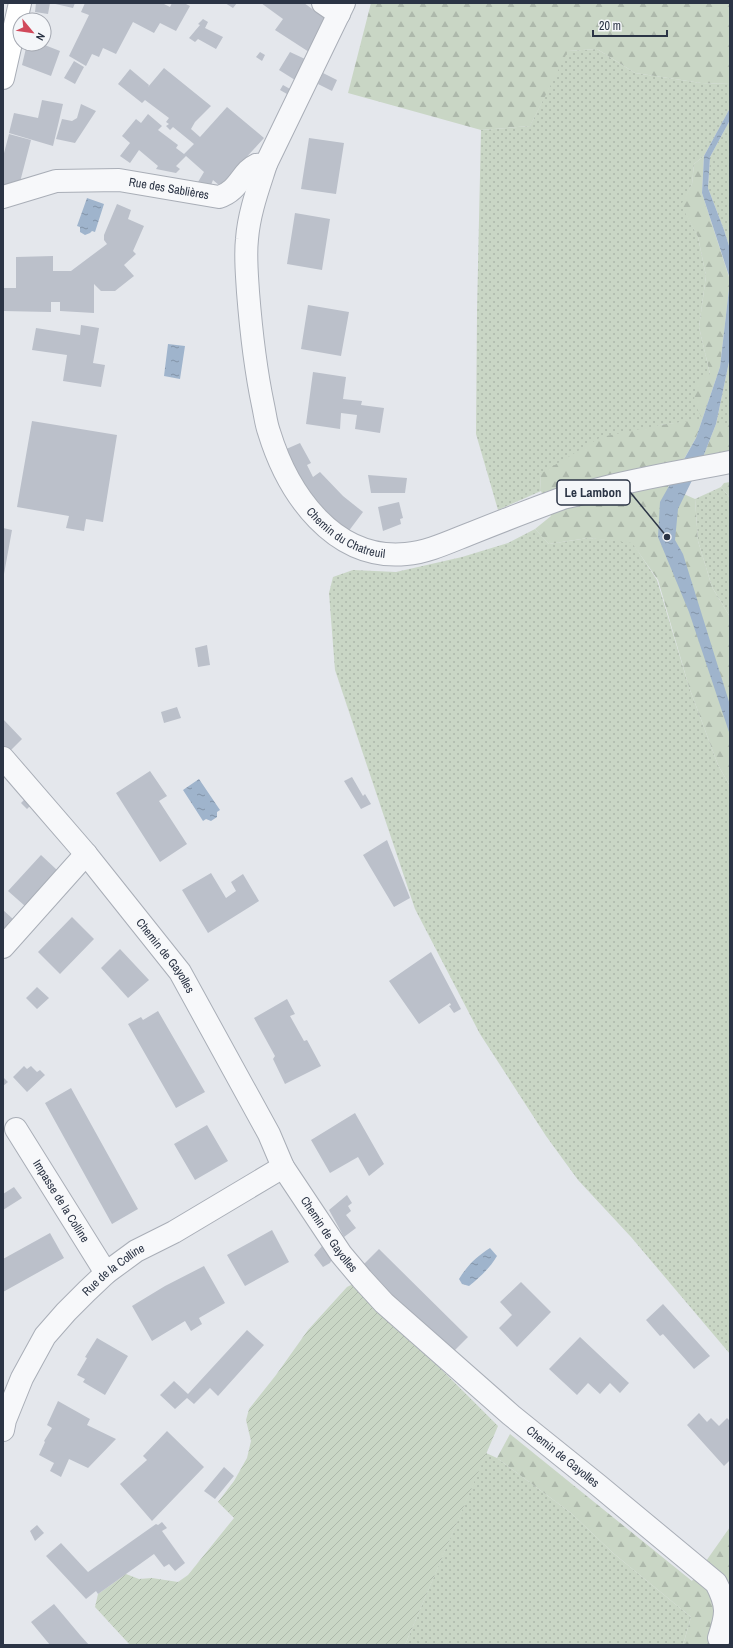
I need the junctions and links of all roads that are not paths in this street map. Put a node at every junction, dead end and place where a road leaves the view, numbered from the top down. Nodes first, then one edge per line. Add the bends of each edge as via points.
1 (20, 3) edge
2 (335, 7) edge
3 (3, 78) edge
4 (266, 164) junction
5 (3, 197) edge
6 (730, 462) edge
7 (3, 758) edge
8 (86, 854) junction
9 (3, 947) edge
10 (16, 1129) dead end
11 (283, 1167) junction
12 (106, 1273) junction
13 (3, 1430) edge
14 (719, 1638) dead end

1 - 3 street
2 - 4 street
4 - 5 street, Rue des Sablières via 256,165 233,190 219,197 120,180 56,181
4 - 6 street, Chemin du Chatreuil via 253,202 247,240 249,304 261,397 268,432 294,488 308,509 337,537 368,550 386,554 406,554 431,549 565,498 625,482
7 - 8 street, Chemin de Gayolles
8 - 9 street
8 - 11 street, Chemin de Gayolles via 180,972 269,1134
10 - 12 street, Impasse de la Colline
11 - 12 street, Rue de la Colline via 174,1232 136,1251
11 - 14 street, Chemin de Gayolles via 341,1254 384,1303 511,1415 716,1583 723,1598 726,1616
12 - 13 street, Rue de la Colline via 66,1312 46,1336 22,1378

